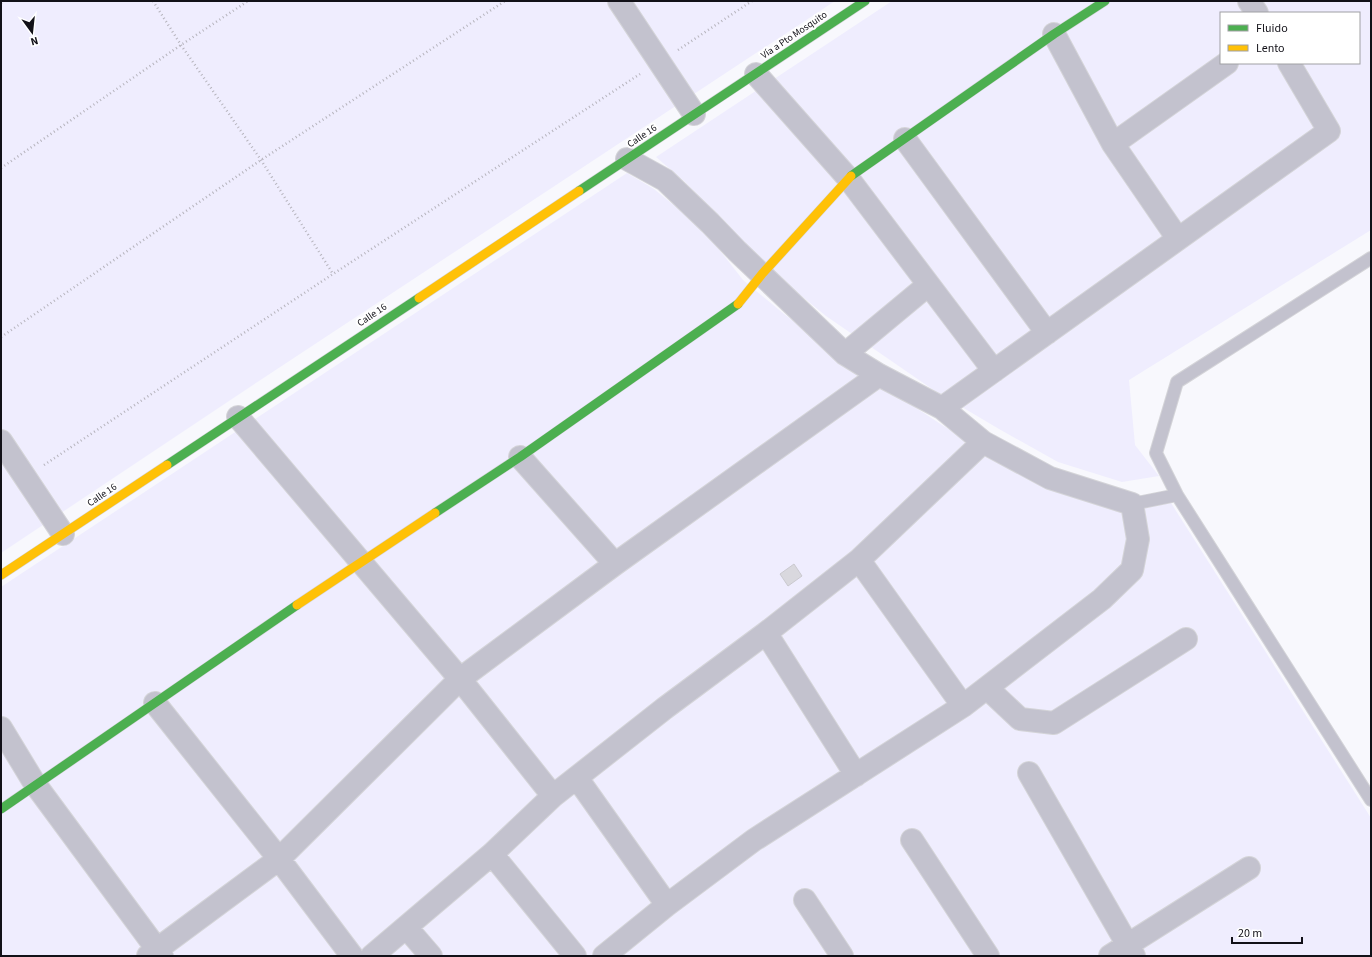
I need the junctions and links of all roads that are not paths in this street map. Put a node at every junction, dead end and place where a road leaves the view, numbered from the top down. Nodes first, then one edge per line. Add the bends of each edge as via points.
1 (619, 1) edge
2 (865, 1) edge
3 (1105, 1) edge
4 (1248, 1) edge
5 (1256, 12) edge
6 (1054, 34) junction
7 (1226, 64) edge
8 (1290, 64) edge
9 (756, 74) junction
10 (694, 114) junction
11 (905, 139) junction
12 (1113, 144) junction
13 (627, 159) junction
14 (848, 178) junction
15 (1178, 239) junction
16 (1371, 258) edge
17 (762, 274) junction
18 (928, 285) junction
19 (1047, 333) junction
20 (845, 354) junction
21 (994, 371) junction
22 (878, 375) junction
23 (942, 408) junction
24 (238, 417) junction
25 (1, 441) edge
26 (983, 442) junction
27 (520, 456) junction
28 (1177, 495) junction
29 (1132, 504) junction
30 (63, 534) junction
31 (859, 560) junction
32 (360, 562) junction
33 (615, 564) junction
34 (1, 575) edge
35 (766, 633) junction
36 (1186, 639) dead end
37 (460, 679) junction
38 (987, 688) junction
39 (155, 703) junction
40 (963, 706) junction
41 (1, 728) edge
42 (1029, 773) dead end
43 (856, 775) junction
44 (577, 778) junction
45 (35, 784) junction
46 (553, 796) junction
47 (1371, 800) edge
48 (1, 809) edge
49 (912, 840) dead end
50 (492, 854) junction
51 (279, 859) junction
52 (1248, 868) dead end
53 (805, 900) dead end
54 (667, 906) junction
55 (406, 926) junction
56 (1124, 953) edge
57 (155, 954) edge
58 (352, 956) edge
59 (372, 956) edge
60 (431, 956) edge
61 (575, 956) edge
62 (604, 956) edge
63 (842, 956) edge
64 (988, 956) edge

1 - 10 street
2 - 9 street, Vía a Pto Mosquito
3 - 6 street
4 - 5 street
6 - 11 street
6 - 12 street
7 - 12 street
8 - 15 street via 1329,131
9 - 10 street, Calle 16
9 - 14 street
10 - 13 street, Calle 16
11 - 14 street
11 - 19 street
12 - 15 street
13 - 17 street via 665,180
13 - 24 street, Calle 16
14 - 17 street
14 - 18 street
15 - 19 street
16 - 28 lane via 1177,382 1156,453
17 - 20 street
17 - 27 street via 736,306
18 - 20 street
18 - 21 street
19 - 21 street
20 - 22 street
21 - 23 street
22 - 23 street
22 - 33 street
23 - 26 street
24 - 30 street, Calle 16
24 - 32 street
25 - 30 street
26 - 29 street via 1050,478
26 - 31 street
27 - 32 street
27 - 33 street
28 - 29 lane
28 - 47 lane
29 - 38 street via 1138,539 1132,570 1102,599
30 - 34 street, Calle 16
31 - 35 street
31 - 40 street
32 - 37 street
32 - 39 street
33 - 37 street
35 - 43 street
35 - 44 street
36 - 38 street via 1054,722 1020,719
37 - 46 street
37 - 51 street
38 - 40 street
39 - 45 street
39 - 51 street
40 - 43 street
41 - 45 street
42 - 56 street
43 - 54 street via 754,840
44 - 46 street
44 - 54 street
45 - 48 street
45 - 57 street
46 - 50 street
49 - 64 street
50 - 55 street
50 - 61 street
51 - 57 street
51 - 58 street
52 - 56 street
53 - 63 street
54 - 62 street
55 - 59 street
55 - 60 street

